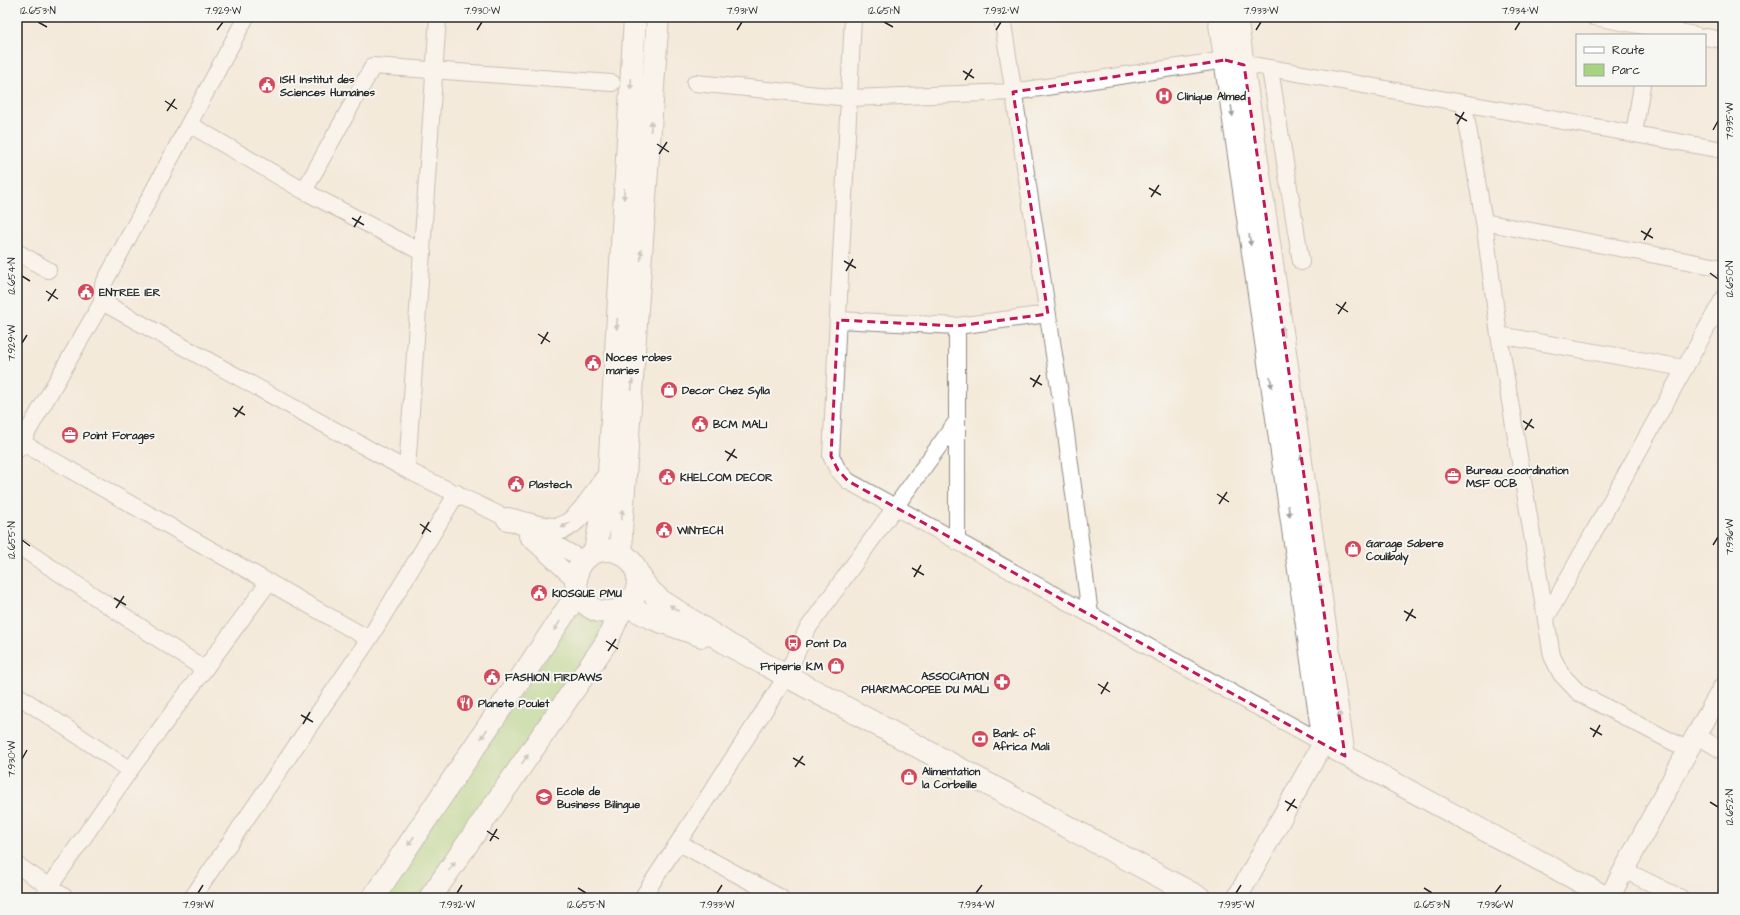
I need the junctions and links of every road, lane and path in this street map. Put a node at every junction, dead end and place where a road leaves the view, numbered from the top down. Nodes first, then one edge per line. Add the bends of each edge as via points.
1 (246, 17) edge
2 (438, 17) edge
3 (626, 17) edge
4 (635, 17) edge
5 (660, 17) edge
6 (853, 17) edge
7 (1002, 17) edge
8 (1218, 17) edge
9 (1237, 17) edge
10 (1594, 17) edge
11 (1652, 26) edge
12 (1690, 34) edge
13 (1706, 37) edge
14 (1723, 40) edge
15 (632, 57) junction
16 (1225, 60) junction
17 (1244, 65) junction
18 (436, 69) junction
19 (1270, 69) junction
20 (612, 83) dead end
21 (694, 83) dead end
22 (1642, 86) edge
23 (1013, 92) junction
24 (850, 98) junction
25 (1464, 104) junction
26 (189, 124) junction
27 (1634, 134) junction
28 (1723, 150) edge
29 (304, 191) junction
30 (1484, 222) junction
31 (17, 252) edge
32 (423, 254) junction
33 (1301, 262) dead end
34 (1723, 268) edge
35 (48, 270) dead end
36 (1723, 299) edge
37 (102, 302) junction
38 (1048, 314) junction
39 (838, 320) junction
40 (957, 326) junction
41 (1499, 335) junction
42 (1684, 368) junction
43 (957, 421) junction
44 (19, 446) edge
45 (407, 470) junction
46 (609, 474) junction
47 (457, 493) junction
48 (895, 507) junction
49 (508, 519) junction
50 (957, 542) junction
51 (17, 545) edge
52 (622, 554) junction
53 (590, 556) junction
54 (636, 570) junction
55 (269, 582) junction
56 (577, 586) junction
57 (624, 607) junction
58 (1090, 614) junction
59 (1546, 618) junction
60 (369, 639) junction
61 (729, 645) junction
62 (204, 669) junction
63 (786, 677) junction
64 (1723, 688) edge
65 (17, 695) edge
66 (1692, 742) junction
67 (1323, 743) junction
68 (1723, 751) edge
69 (1345, 756) junction
70 (130, 770) junction
71 (679, 843) junction
72 (17, 865) edge
73 (1624, 870) junction
74 (46, 892) edge
75 (66, 898) edge
76 (192, 898) edge
77 (372, 898) edge
78 (430, 898) edge
79 (642, 898) edge
80 (781, 898) edge
81 (1200, 898) edge
82 (1236, 898) edge
83 (1609, 898) edge
84 (1681, 898) edge

1 - 26 street
2 - 18 street
3 - 15 main road
4 - 15 main road
52 -> 5 main road via 622,524
6 - 24 street
7 - 23 street
8 - 16 street
9 - 17 street
10 - 11 street
11 - 12 street
13 - 14 street
15 -> 46 main road
16 - 17 street
16 - 23 street
16 -> 67 street
17 - 19 street
69 -> 17 street
18 - 20 street
18 - 29 street via 373,66
18 - 32 street
19 - 25 street
19 - 33 street
21 - 24 street
22 - 27 street
23 - 24 street
23 - 38 street
24 - 39 street
25 - 27 street
25 - 30 street
26 - 29 street
26 - 37 street via 103,285
27 - 28 street
29 - 32 street
30 - 34 street
30 - 41 street
31 - 35 street
32 - 45 street
36 - 42 street
37 - 44 street
37 - 45 street
38 - 40 street
38 - 58 street
39 - 40 street
39 - 48 street via 831,456 838,470 848,481
40 - 43 street
41 - 42 street
41 - 59 street
42 - 59 street
43 - 48 street
43 - 50 street
44 - 55 street
45 - 47 street
46 -> 49 main road via 583,511 565,526 554,530
46 - 53 main road
47 - 49 street
47 - 60 street
48 - 50 street
48 - 63 street via 806,632
49 - 53 street
49 - 56 street
50 - 58 street
51 - 62 street
52 - 53 main road via 606,550
52 - 54 main road
53 - 56 main road via 577,571
54 - 57 main road via 637,590
61 -> 54 main road via 660,600
55 - 60 street
55 - 62 street
56 - 57 main road via 585,604 597,611 610,612
56 -> 77 main road
57 - 61 main road
78 -> 57 main road via 606,643
58 - 67 street
59 - 66 street via 1552,656 1560,674 1579,693
60 - 76 street
61 - 63 main road
62 - 70 street
63 - 71 street
63 - 81 main road
64 - 66 street
65 - 70 street
66 - 68 street
66 - 73 street
67 - 69 street
67 - 82 street
69 - 83 street
70 - 74 street
71 - 79 street
71 - 80 street
72 - 74 street
73 - 83 street
73 - 84 street
74 - 75 street

